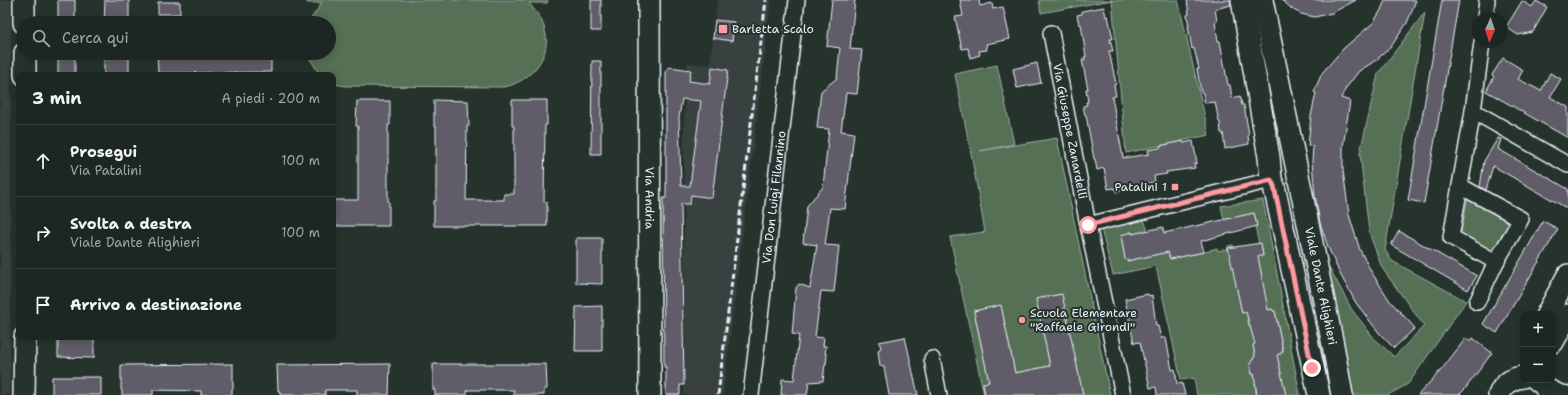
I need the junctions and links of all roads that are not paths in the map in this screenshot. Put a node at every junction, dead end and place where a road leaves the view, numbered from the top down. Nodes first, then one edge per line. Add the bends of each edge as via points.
1 (24, 0) edge
2 (649, 0) edge
3 (797, 0) edge
4 (1242, 0) edge
5 (1262, 0) edge
6 (1487, 0) edge
7 (1486, 12) edge
8 (24, 16) edge
9 (1051, 33) dead end
10 (1481, 48) edge
11 (25, 60) edge
12 (25, 72) edge
13 (1473, 111) junction
14 (1568, 165) edge
15 (1298, 174) junction
16 (1272, 180) junction
17 (1460, 186) junction
18 (1088, 225) junction
19 (1496, 262) junction
20 (1568, 275) edge
21 (1477, 302) dead end
22 (1549, 311) edge
23 (1568, 315) edge
24 (1556, 337) edge
25 (25, 340) edge
26 (932, 360) dead end
27 (1520, 383) edge
28 (1538, 383) edge
29 (1568, 394) edge
30 (24, 395) edge
31 (650, 395) edge
32 (751, 395) edge
33 (939, 395) edge
34 (1123, 395) edge
35 (1319, 395) edge
36 (1342, 395) edge
37 (1499, 395) edge

1 - 8 street
2 - 31 street, Via Andria
3 - 32 street, Via Don Luigi Filannino
4 - 16 street, Viale Dante Alighieri
5 - 15 street, Viale Dante Alighieri
6 - 7 street
9 - 18 street, Via Giuseppe Zanardelli
10 - 13 street
11 - 12 street
13 - 14 street
13 - 17 street
15 - 16 street via 1295,185 1288,189 1283,190
15 - 36 street, Viale Dante Alighieri
16 - 18 street
16 - 35 street, Viale Dante Alighieri
17 - 19 street via 1451,237
17 - 19 street via 1521,219
18 - 34 street, Via Giuseppe Zanardelli
19 - 21 street
20 - 22 street
23 - 24 street
25 - 30 street
26 - 33 street
27 - 37 street via 1505,385
28 - 29 street

